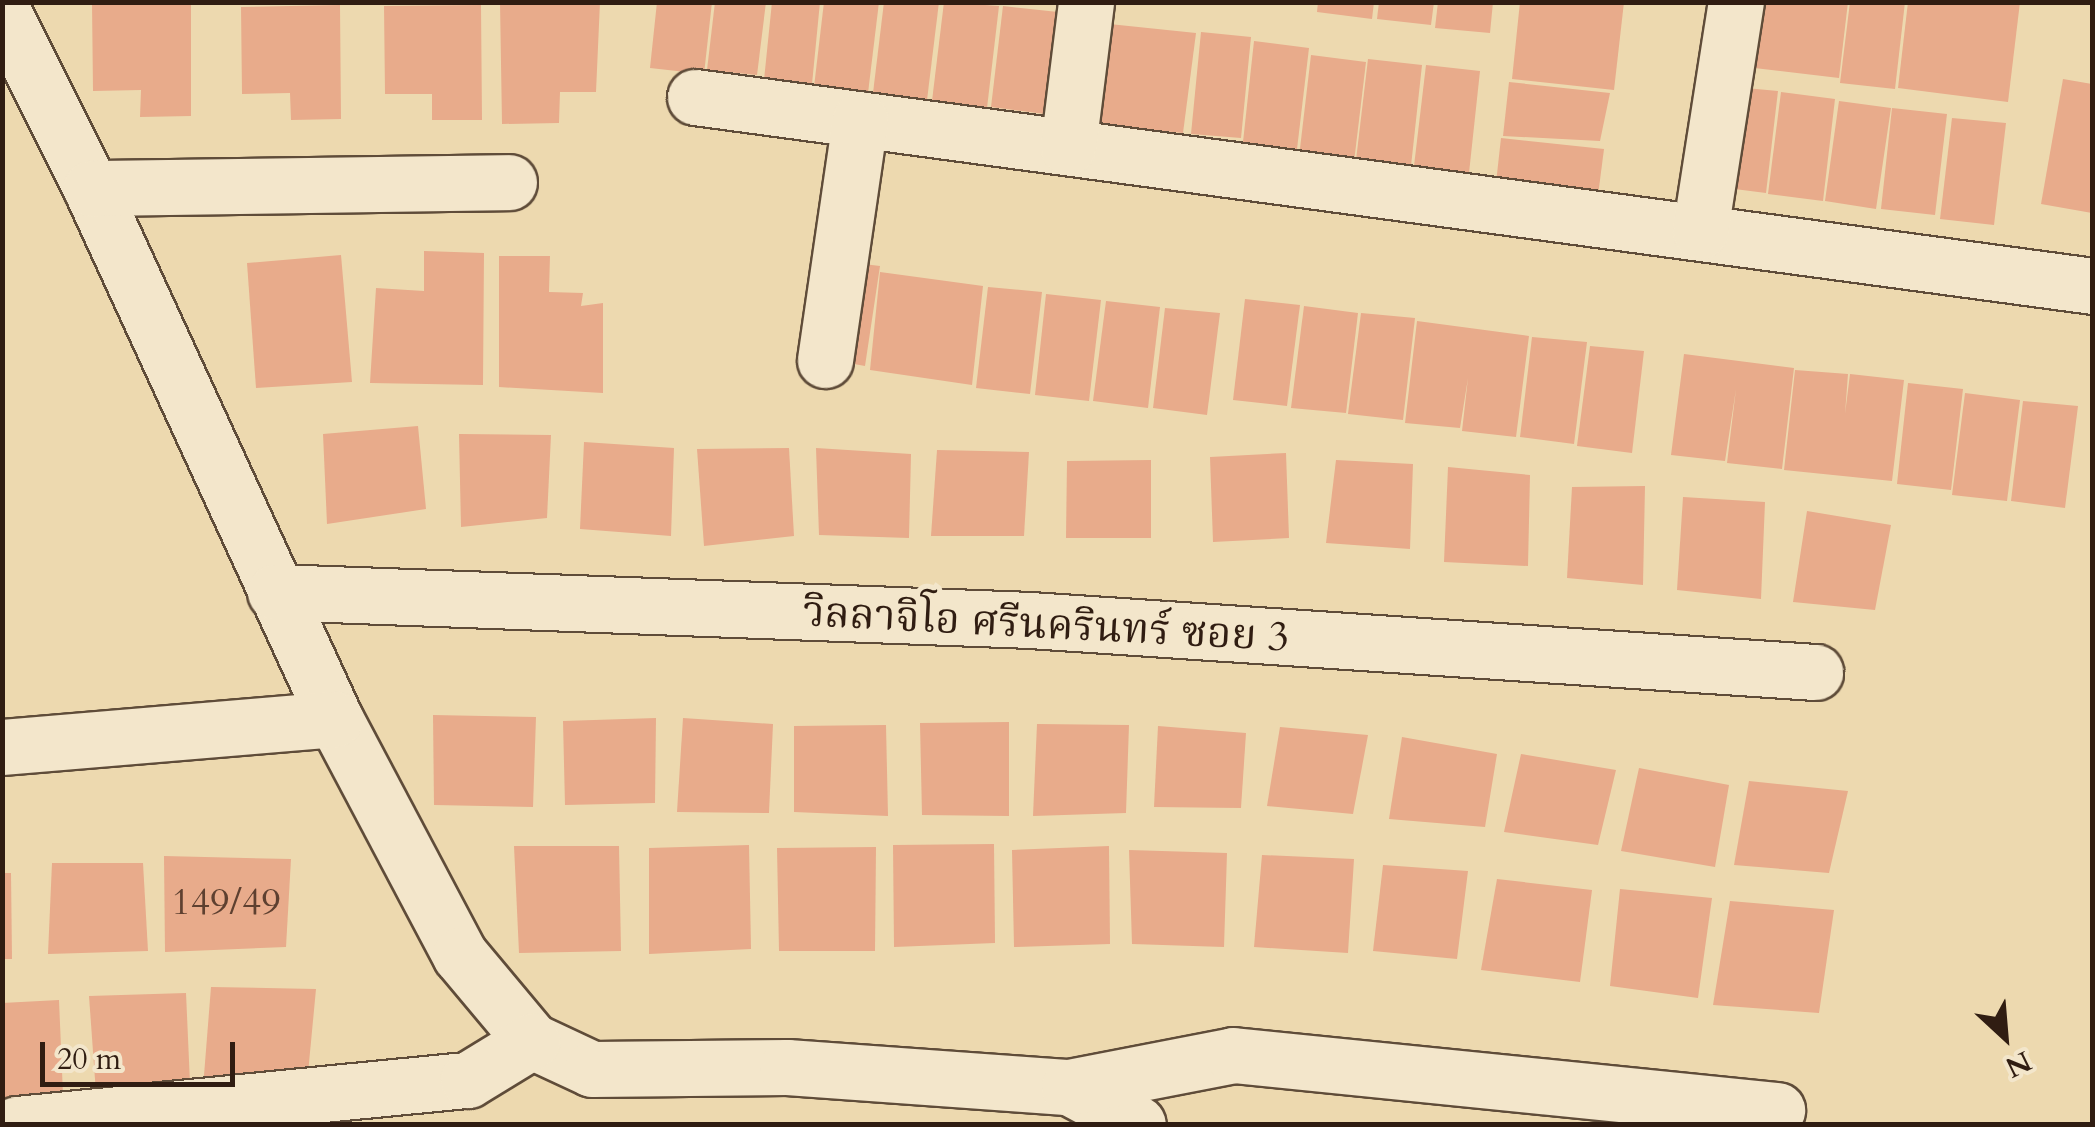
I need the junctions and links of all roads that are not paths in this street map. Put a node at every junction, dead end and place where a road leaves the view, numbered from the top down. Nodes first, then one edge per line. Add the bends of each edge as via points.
1 (1086, 2) edge
2 (1736, 2) edge
3 (2, 10) edge
4 (694, 98) dead end
5 (860, 120) junction
6 (1068, 147) junction
7 (509, 182) dead end
8 (91, 188) junction
9 (1700, 231) junction
10 (2092, 286) edge
11 (825, 360) dead end
12 (276, 592) junction
13 (1816, 672) dead end
14 (335, 719) junction
15 (2, 747) edge
16 (532, 1041) junction
17 (1069, 1088) junction
18 (1777, 1110) dead end
19 (16, 1124) edge
20 (1138, 1124) edge

1 - 6 street
2 - 9 street
3 - 8 street
4 - 5 street
5 - 6 street
5 - 11 street
6 - 9 street
7 - 8 street
8 - 12 street
9 - 10 street
12 - 13 street, วิลลาจิโอ ศรีนครินทร์ ซอย 3 via 1030,620
12 - 14 street
14 - 15 street
14 - 16 street via 460,956
16 - 17 street via 592,1069 788,1067
16 - 19 street via 468,1080
17 - 18 street via 1233,1055
17 - 20 street

